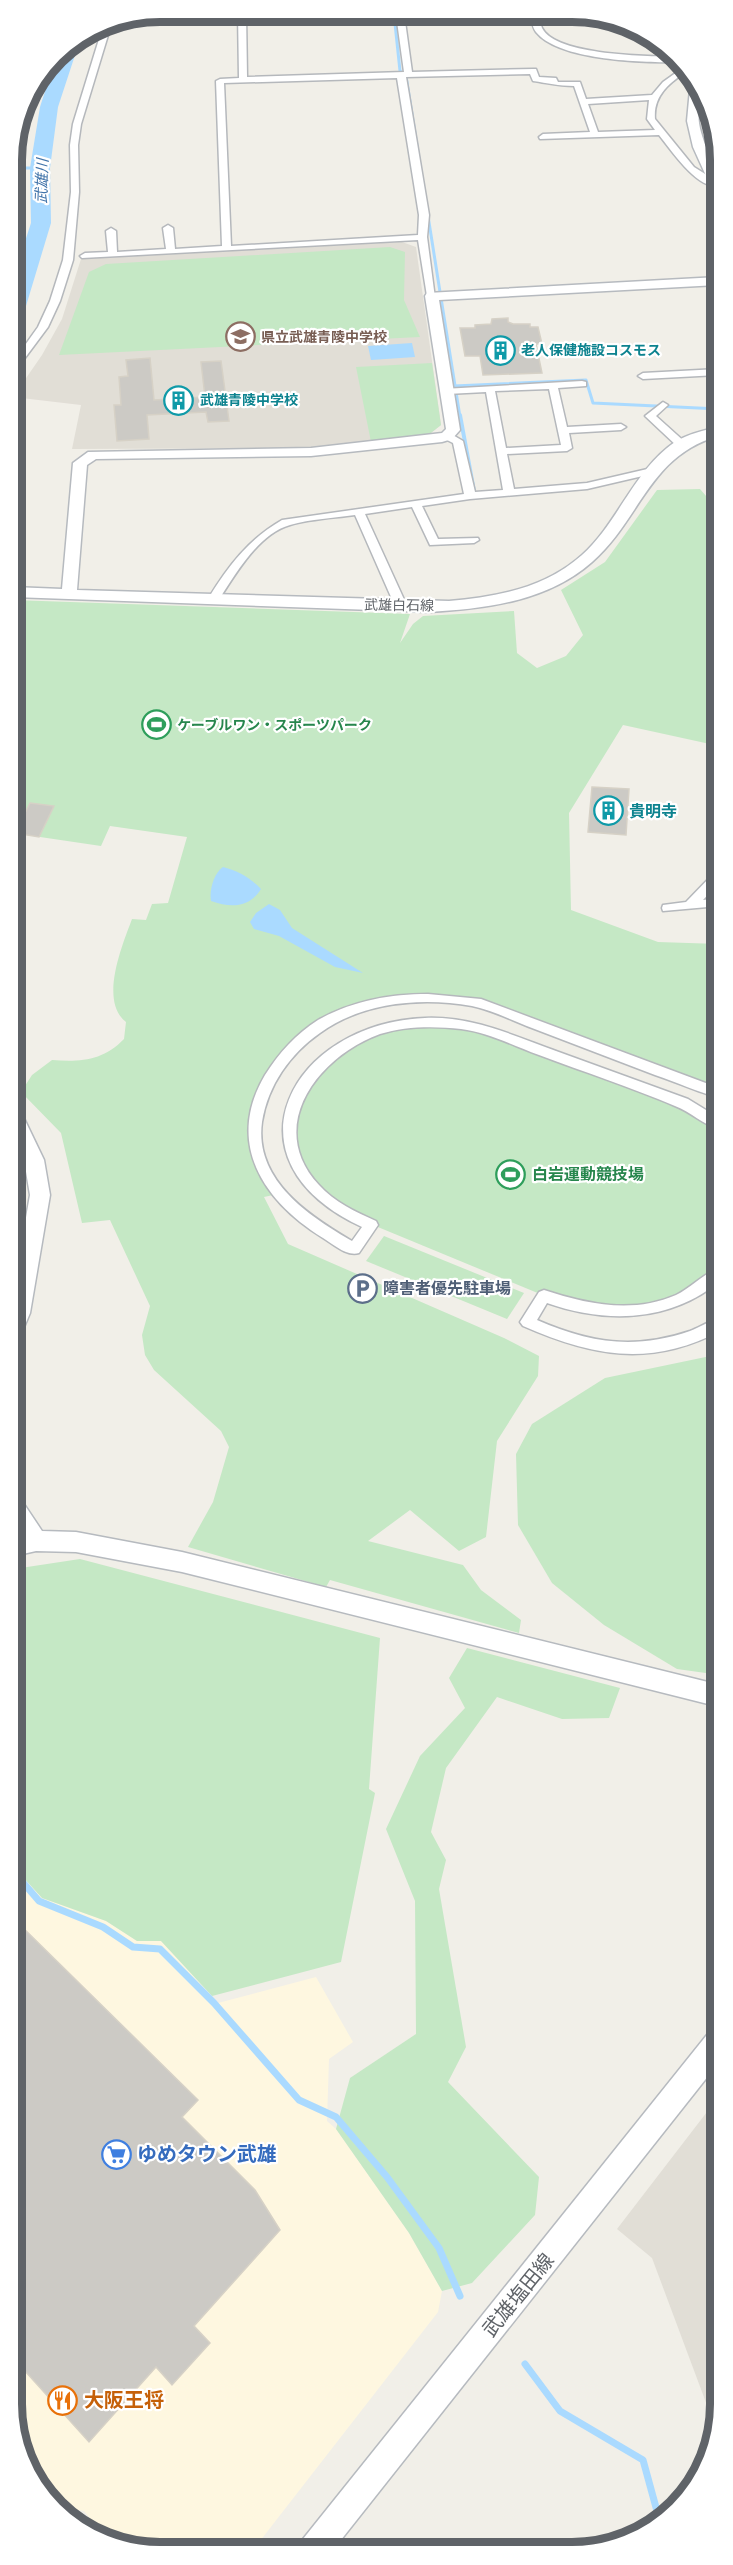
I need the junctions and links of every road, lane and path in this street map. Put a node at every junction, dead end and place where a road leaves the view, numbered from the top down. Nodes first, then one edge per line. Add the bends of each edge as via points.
1 (242, 22) edge
2 (401, 22) edge
3 (536, 22) edge
4 (104, 35) edge
5 (666, 59) edge
6 (679, 73) edge
7 (404, 74) junction
8 (243, 80) junction
9 (655, 97) junction
10 (695, 97) edge
11 (583, 102) junction
12 (662, 132) junction
13 (595, 135) junction
14 (543, 137) dead end
15 (710, 171) edge
16 (710, 182) edge
17 (168, 228) dead end
18 (111, 231) dead end
19 (422, 237) junction
20 (227, 249) junction
21 (171, 252) junction
22 (113, 254) junction
23 (85, 256) dead end
24 (710, 281) edge
25 (432, 296) junction
26 (23, 354) edge
27 (710, 372) edge
28 (643, 376) dead end
29 (582, 384) dead end
30 (553, 386) junction
31 (490, 389) junction
32 (453, 390) junction
33 (660, 407) dead end
34 (621, 427) dead end
35 (563, 430) junction
36 (710, 434) edge
37 (447, 436) junction
38 (682, 445) junction
39 (501, 451) junction
40 (656, 470) junction
41 (509, 493) junction
42 (470, 496) junction
43 (416, 504) junction
44 (359, 512) junction
45 (474, 540) dead end
46 (23, 592) edge
47 (69, 594) junction
48 (214, 599) junction
49 (400, 606) junction
50 (710, 884) edge
51 (710, 903) edge
52 (691, 904) junction
53 (668, 908) dead end
54 (710, 1090) edge
55 (710, 1119) edge
56 (23, 1141) edge
57 (710, 1281) edge
58 (22, 1293) edge
59 (710, 1328) edge
60 (25, 1544) edge
61 (710, 1694) edge
62 (710, 2053) edge
63 (320, 2542) edge

1 - 8 street
2 - 7 street
3 - 5 street via 544,36 577,51
4 - 26 street via 77,124 68,260 43,327
6 - 9 street
7 - 8 street
7 - 11 street via 533,71 536,79 577,84
7 - 19 street via 424,215
8 - 20 street via 220,81
9 - 11 street
9 - 12 street via 649,110
10 - 15 street via 693,121
11 - 13 street
12 - 13 street
12 - 16 street via 691,169
13 - 14 street
17 - 21 street
18 - 22 street
19 - 20 street
19 - 25 street
20 - 21 street
21 - 22 street
22 - 23 street
24 - 25 street
25 - 32 street
27 - 28 street
29 - 30 street
30 - 31 street
30 - 35 street
31 - 32 street
31 - 39 street
32 - 37 street via 453,430
33 - 38 street via 650,416
34 - 35 street
35 - 39 street via 567,448
36 - 38 street, 武雄白石線
37 - 42 street via 458,441
37 - 47 street via 311,452 93,455 80,463
38 - 40 street, 武雄白石線
39 - 41 street
40 - 41 street via 587,486
40 - 49 street, 武雄白石線 via 587,559 553,581 495,601
41 - 42 street
42 - 43 street
43 - 44 street
43 - 45 street via 434,543
44 - 48 street via 286,522 268,532 238,559
44 - 49 street
46 - 47 street, 武雄白石線
47 - 48 street, 武雄白石線
48 - 49 street, 武雄白石線
50 - 52 street
51 - 52 street
52 - 53 street
54 - 55 street via 476,1002 411,998 345,1014 310,1031 284,1055 266,1083 255,1117 256,1150 278,1194 315,1227 354,1249 371,1225 329,1203 307,1182 292,1149 291,1109 314,1070 333,1053 378,1030 442,1021 474,1026 683,1103
56 - 58 street via 34,1160 40,1195
57 - 59 street via 672,1305 636,1311 569,1306 544,1296 528,1322 562,1337 608,1348 666,1344
60 - 61 street via 76,1542 182,1562
62 - 63 street, 武雄塩田線

